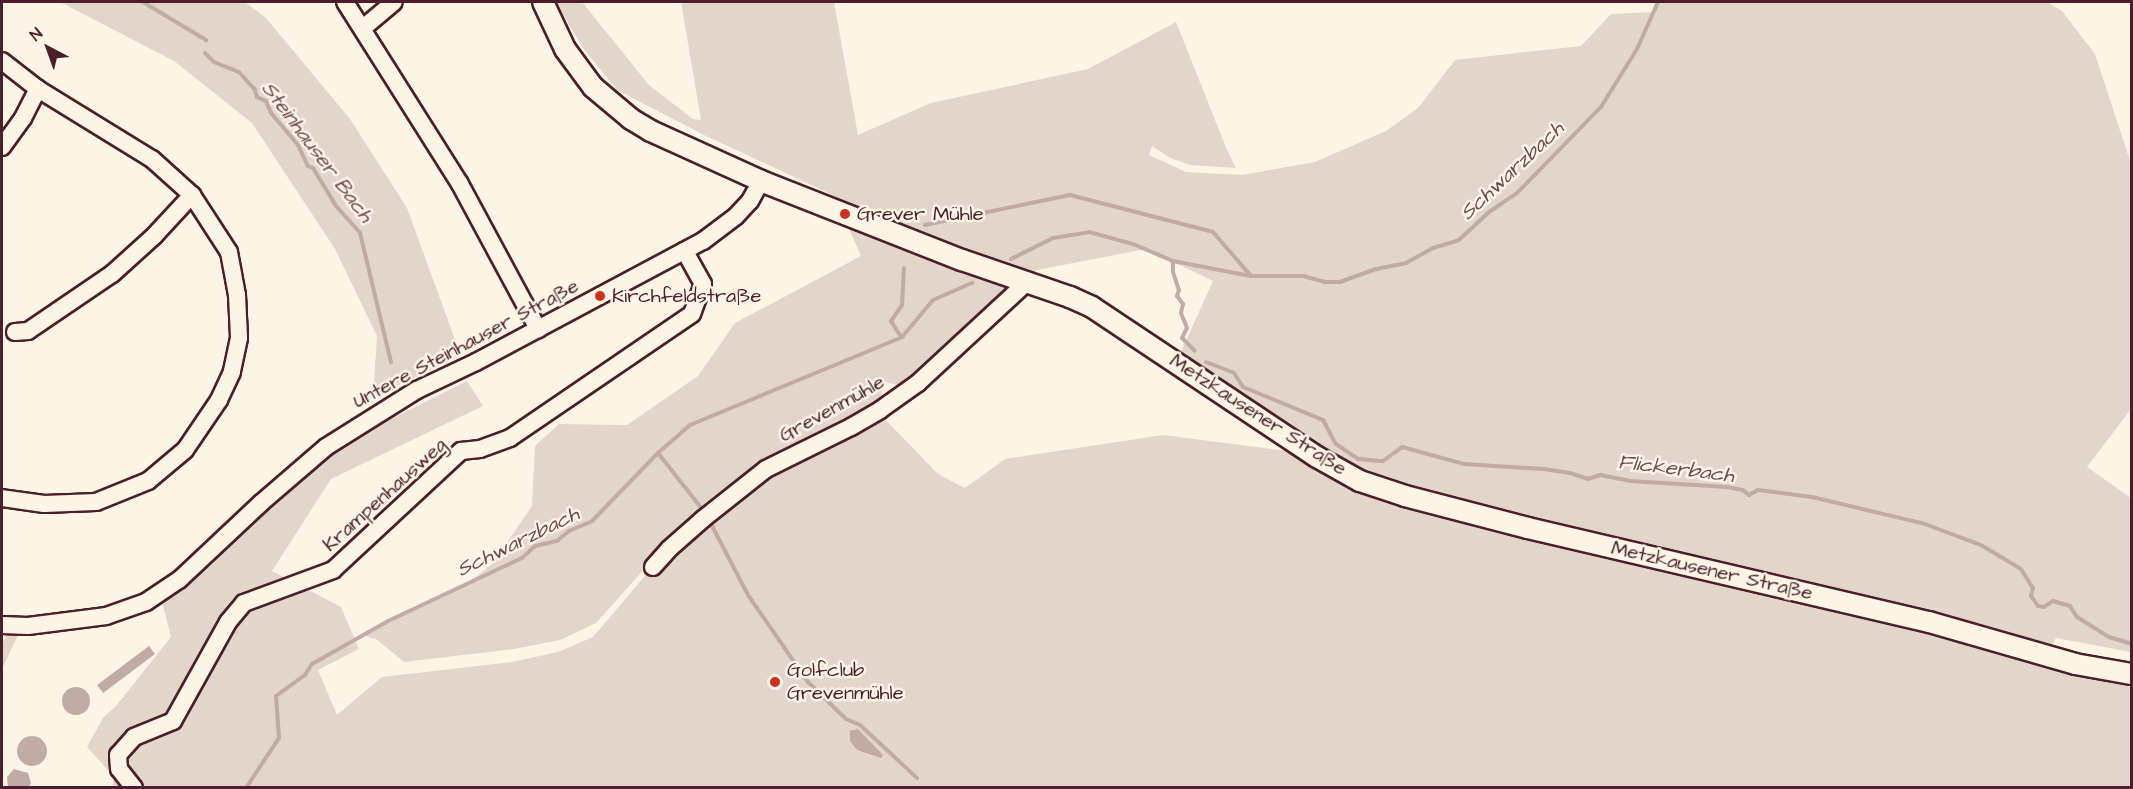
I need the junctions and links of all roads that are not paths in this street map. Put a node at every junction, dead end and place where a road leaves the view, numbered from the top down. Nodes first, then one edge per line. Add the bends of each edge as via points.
1 (345, 2) edge
2 (394, 2) edge
3 (543, 2) edge
4 (363, 28) junction
5 (2, 60) edge
6 (38, 89) junction
7 (2, 147) edge
8 (761, 182) junction
9 (192, 195) junction
10 (685, 251) junction
11 (1027, 282) junction
12 (538, 329) junction
13 (15, 332) dead end
14 (2, 498) edge
15 (653, 567) dead end
16 (2, 625) edge
17 (2132, 674) edge
18 (134, 788) edge

1 - 4 street
2 - 4 street
3 - 8 main road, Metzkausener Straße via 565,49 610,103 651,131
4 - 12 street via 460,184
5 - 6 street
6 - 7 street
6 - 9 street via 152,159
8 - 10 street, Untere Steinhauser Straße via 736,216
8 - 11 main road, Metzkausener Straße via 962,261
9 - 13 street via 112,274 28,331
9 - 14 street via 229,252 237,295 239,338 232,372 219,400 185,450 148,481 96,502 44,504
10 - 12 street, Untere Steinhauser Straße
10 - 18 street, Krampenhausweg via 703,284 692,314 510,438 461,451 339,566 244,603 228,622 173,722 134,737 118,755 119,769
11 - 15 street, Grevenmühle via 918,383 851,427 766,469 703,519
11 - 17 main road, Metzkausener Straße via 1070,297 1115,320 1317,457 1360,481 1528,528 1929,622 2075,664
12 - 16 street, Untere Steinhauser Straße via 386,407 326,447 179,580 146,602 106,616 28,626

